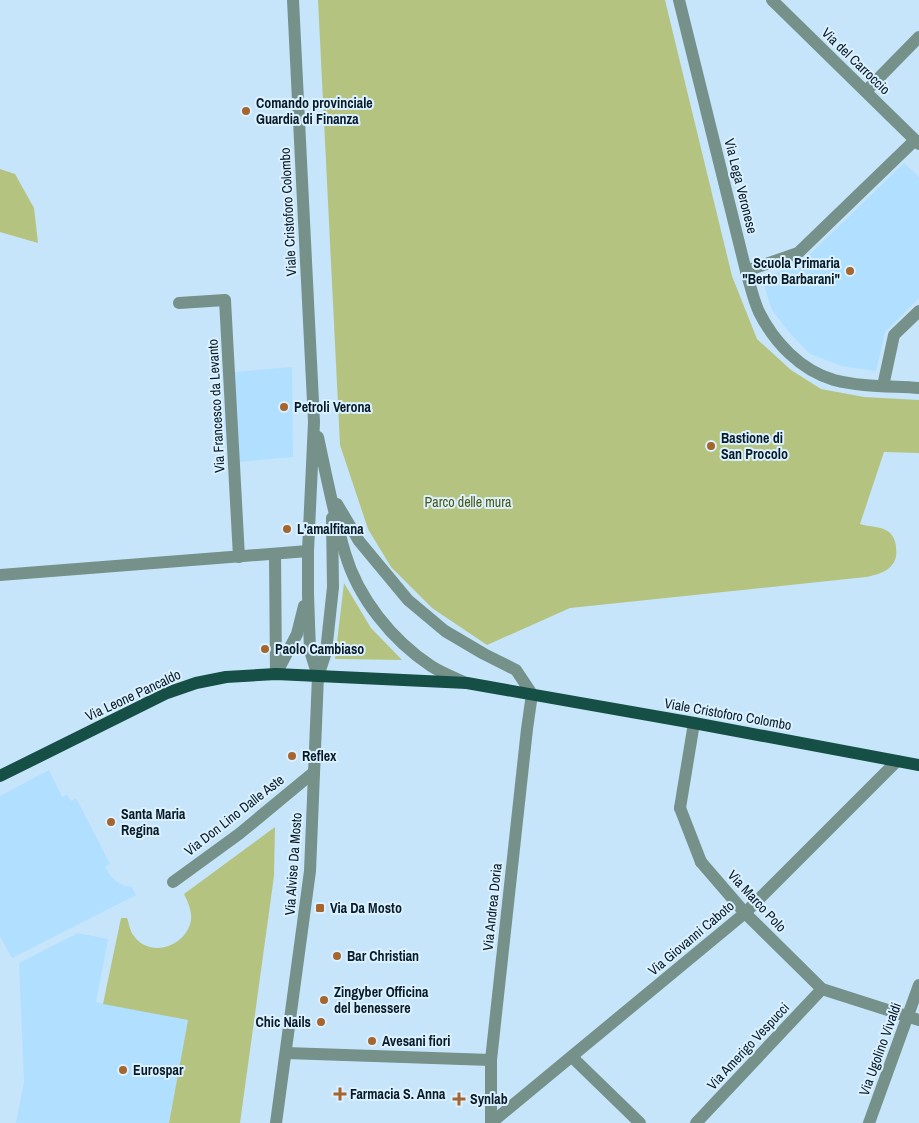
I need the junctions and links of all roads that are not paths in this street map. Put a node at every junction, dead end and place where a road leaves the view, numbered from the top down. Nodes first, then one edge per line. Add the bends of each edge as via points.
1 (293, 0) edge
2 (679, 0) edge
3 (772, 0) edge
4 (919, 37) edge
5 (866, 91) junction
6 (917, 142) edge
7 (746, 271) junction
8 (179, 303) dead end
9 (919, 311) edge
10 (882, 386) junction
11 (919, 388) edge
12 (314, 422) junction
13 (331, 493) junction
14 (308, 552) junction
15 (275, 554) junction
16 (239, 557) junction
17 (0, 575) edge
18 (308, 594) junction
19 (276, 674) junction
20 (318, 676) junction
21 (467, 683) junction
22 (532, 694) junction
23 (694, 723) junction
24 (897, 761) junction
25 (919, 765) edge
26 (314, 772) junction
27 (0, 776) edge
28 (173, 882) dead end
29 (745, 914) junction
30 (919, 986) edge
31 (822, 989) junction
32 (914, 1018) edge
33 (286, 1053) junction
34 (572, 1057) junction
35 (491, 1060) junction
36 (276, 1123) edge
37 (491, 1123) edge
38 (640, 1123) edge
39 (696, 1123) edge
40 (869, 1123) edge

1 - 12 street, Viale Cristoforo Colombo
2 - 7 street, Via Lega Veronese
3 - 5 street, Via del Carroccio
4 - 5 street
5 - 6 street, Via del Carroccio
6 - 7 street via 798,253
7 - 10 street, Via Lega Veronese via 759,310 777,342 794,358 834,379
8 - 16 street, Via Francesco da Levanto via 225,300
9 - 10 street via 894,336
10 - 11 street, Via Lega Veronese
12 - 13 street, Viale Cristoforo Colombo
12 - 14 street, Viale Cristoforo Colombo
13 - 20 street, Viale Cristoforo Colombo via 333,587 326,652
13 - 21 street, Viale Cristoforo Colombo via 345,554 372,608 391,632 432,667
13 - 22 street, Viale Cristoforo Colombo via 359,541 408,600 445,631 516,670
14 - 15 street
14 - 18 street, Viale Cristoforo Colombo
15 - 16 street
15 - 19 street
16 - 17 street
18 - 19 street, Viale Cristoforo Colombo via 297,634
18 - 20 street, Viale Cristoforo Colombo via 310,651
19 - 20 main road, Via Leone Pancaldo
19 - 27 main road, Via Leone Pancaldo via 226,677 167,693
20 - 21 main road, Viale Cristoforo Colombo
20 - 26 street, Via Alvise Da Mosto
21 - 22 main road, Viale Cristoforo Colombo
22 - 23 main road, Viale Cristoforo Colombo
22 - 35 street, Via Andrea Doria
23 - 24 main road, Viale Cristoforo Colombo
23 - 29 street, Via Marco Polo via 680,808 701,862
24 - 25 main road, Viale Cristoforo Colombo
24 - 29 street, Via Giovanni Caboto
26 - 28 street, Via Don Lino Dalle Aste
26 - 33 street, Via Alvise Da Mosto via 310,871
29 - 31 street, Via Marco Polo
29 - 34 street, Via Giovanni Caboto
30 - 32 street, Via Ugolino Vivaldi
31 - 32 street, Via Marco Polo
31 - 39 street, Via Amerigo Vespucci
32 - 40 street, Via Ugolino Vivaldi
33 - 35 street
33 - 36 street, Via Alvise Da Mosto
34 - 37 street, Via Giovanni Caboto
34 - 38 street
35 - 37 street, Via Andrea Doria

